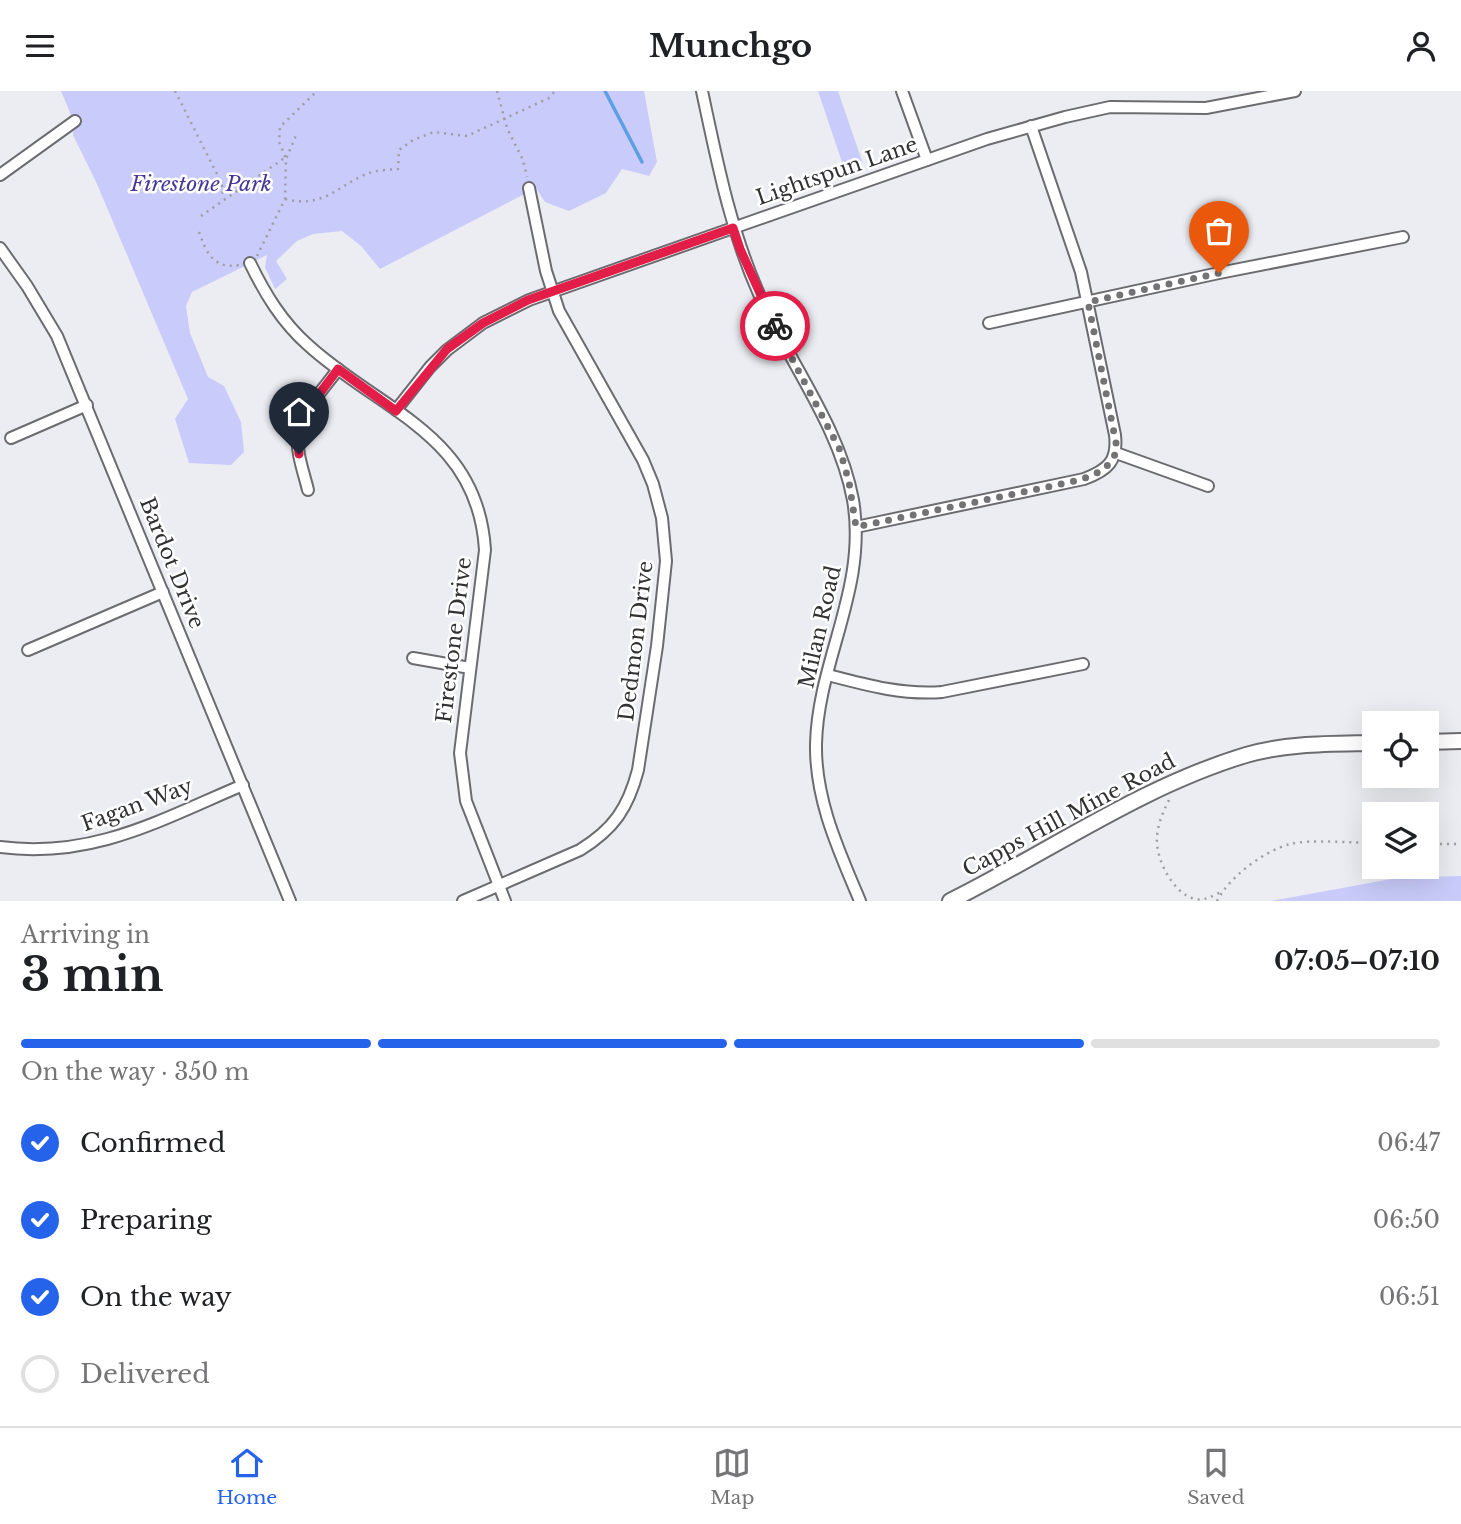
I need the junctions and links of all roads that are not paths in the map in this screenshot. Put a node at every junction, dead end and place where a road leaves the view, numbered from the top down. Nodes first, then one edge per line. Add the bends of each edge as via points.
1 (702, 91) edge
2 (902, 91) edge
3 (1295, 91) edge
4 (75, 121) dead end
5 (1031, 126) junction
6 (927, 160) junction
7 (0, 175) edge
8 (529, 188) road end
9 (733, 228) junction
10 (1403, 237) dead end
11 (0, 248) edge
12 (250, 263) road end
13 (552, 292) junction
14 (1088, 302) junction
15 (989, 323) dead end
16 (338, 369) junction
17 (87, 405) junction
18 (396, 411) junction
19 (11, 438) dead end
20 (1116, 453) junction
21 (1208, 486) dead end
22 (308, 490) dead end
23 (856, 527) junction
24 (163, 592) junction
25 (28, 650) dead end
26 (412, 658) dead end
27 (1083, 664) dead end
28 (470, 668) junction
29 (828, 675) junction
30 (1461, 741) edge
31 (1439, 742) edge
32 (1362, 744) edge
33 (243, 785) junction
34 (0, 847) edge
35 (499, 886) junction
36 (290, 901) edge
37 (463, 901) edge
38 (505, 901) edge
39 (860, 901) edge
40 (950, 901) edge

1 - 9 street, Milan Road
2 - 6 street
3 - 5 street, Lightspun Lane via 1206,108 1110,107
4 - 7 street
5 - 6 street, Lightspun Lane
5 - 14 street
6 - 9 street, Lightspun Lane
8 - 13 street, Dedmon Drive
9 - 13 street, Lightspun Lane
9 - 23 street, Milan Road via 760,297 840,450
10 - 14 street
11 - 17 street, Bardot Drive via 57,336
12 - 16 street, Firestone Drive via 280,315
13 - 18 street, Lightspun Lane via 504,311 458,340
13 - 35 street, Dedmon Drive via 653,484 665,537 663,598 638,771 628,803 598,839
14 - 15 street
14 - 20 street
16 - 18 street, Firestone Drive
16 - 22 street via 306,414 297,437
17 - 19 street
17 - 24 street, Bardot Drive
18 - 28 street, Firestone Drive via 436,441 456,464 481,518 484,566
20 - 21 street
20 - 23 street via 1107,467 1084,479
23 - 29 street, Milan Road via 852,586
24 - 25 street
24 - 33 street, Bardot Drive
26 - 28 street
27 - 29 street via 920,694
28 - 35 street, Firestone Drive via 461,729 461,773 466,800
29 - 39 street, Milan Road via 818,720 818,768 828,819
30 - 31 street
32 - 40 street, Capps Hill Mine Road via 1266,750 1181,779
33 - 34 street, Fagan Way via 94,844 45,850
33 - 36 street, Bardot Drive
35 - 37 street, Dedmon Drive
35 - 38 street, Firestone Drive

